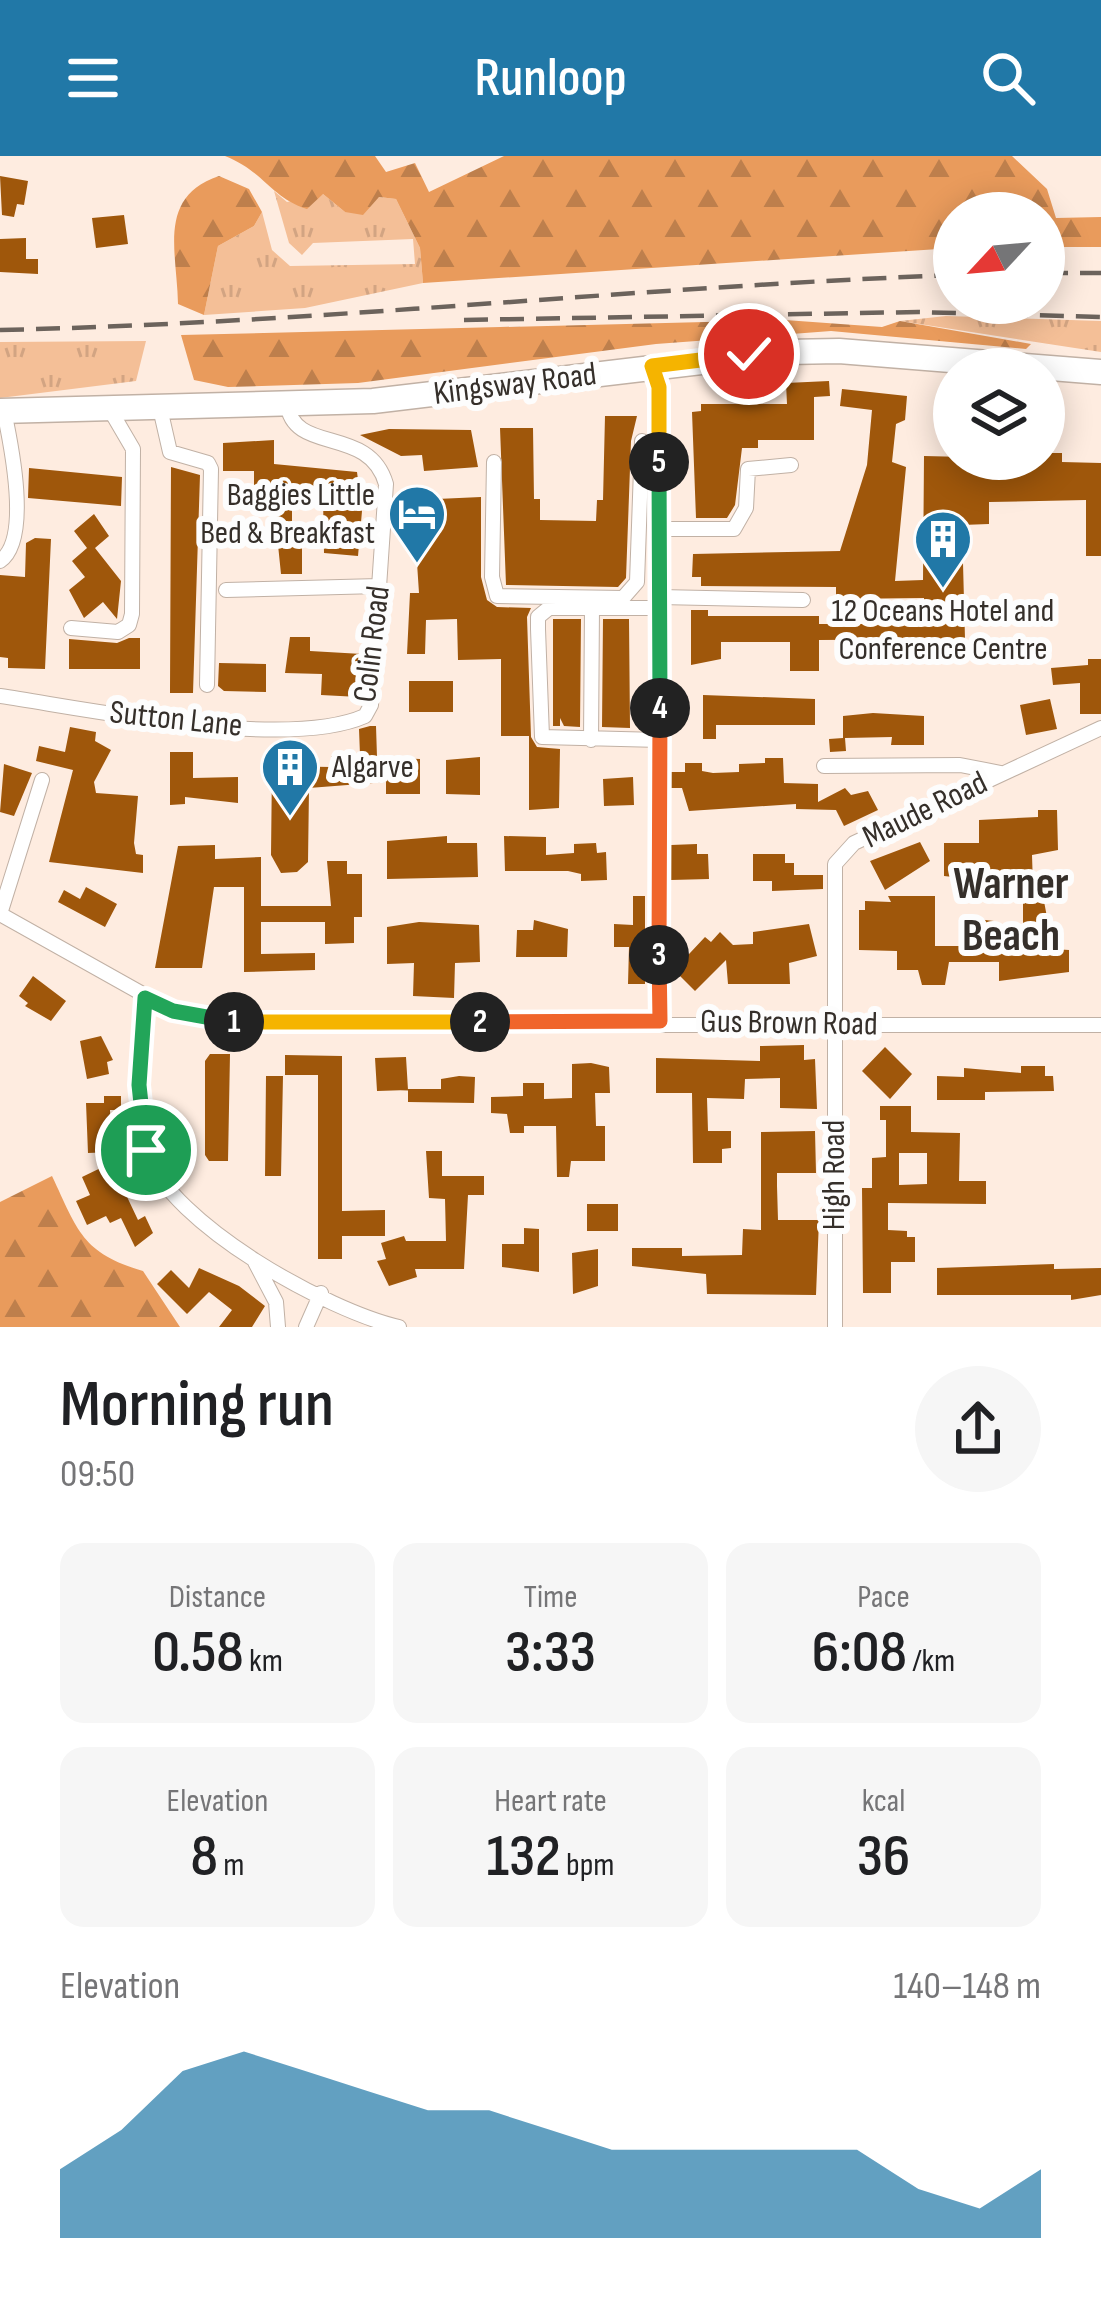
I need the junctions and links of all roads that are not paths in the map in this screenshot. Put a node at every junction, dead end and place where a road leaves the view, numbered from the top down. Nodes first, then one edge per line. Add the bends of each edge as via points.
1 (652, 366) junction
2 (1101, 372) edge
3 (159, 404) junction
4 (287, 404) junction
5 (109, 408) junction
6 (2, 411) edge
7 (642, 441) dead end
8 (494, 462) dead end
9 (791, 465) dead end
10 (660, 529) junction
11 (660, 547) junction
12 (638, 548) junction
13 (0, 560) edge
14 (379, 586) junction
15 (226, 590) dead end
16 (803, 600) dead end
17 (660, 602) junction
18 (592, 607) junction
19 (71, 628) dead end
20 (206, 685) dead end
21 (0, 696) edge
22 (352, 722) joint
23 (1101, 728) edge
24 (591, 740) junction
25 (660, 740) junction
26 (824, 766) dead end
27 (1001, 773) junction
28 (42, 780) dead end
29 (0, 914) edge
30 (145, 998) junction
31 (660, 1021) junction
32 (836, 1024) junction
33 (1101, 1025) edge
34 (255, 1262) junction
35 (321, 1293) junction
36 (278, 1327) edge
37 (306, 1327) edge
38 (399, 1327) edge
39 (835, 1327) edge

1 - 2 main road, Kingsway Road via 839,351
1 - 4 main road, Kingsway Road via 390,400
1 - 10 street
3 - 4 main road, Kingsway Road
3 - 5 main road, Kingsway Road
3 - 20 street via 170,452 211,469
4 - 14 street, Colin Road via 301,431 362,448 376,460 386,498
5 - 6 main road, Kingsway Road
5 - 19 street via 133,449 132,614 118,632
6 - 13 street via 15,502 14,545
7 - 12 street
8 - 12 street via 497,596 622,598 637,582
9 - 10 street via 748,469 746,508 734,529
10 - 11 street
11 - 12 street
11 - 17 street
14 - 15 street
14 - 22 street, Colin Road via 370,705
16 - 17 street
17 - 18 street
17 - 25 street
18 - 24 street
18 - 24 street via 549,608 538,616 542,737
21 - 22 street, Sutton Lane via 257,729
23 - 27 street, Maude Road
24 - 25 street
25 - 31 street
26 - 27 street via 960,765
27 - 32 street, Maude Road via 842,853 835,864
28 - 29 street
29 - 30 street, Gus Brown Road
30 - 31 street, Gus Brown Road via 173,1011 262,1025
30 - 34 street via 139,1085 146,1150 181,1205
31 - 32 street, Gus Brown Road
32 - 33 street, Gus Brown Road
32 - 39 street, High Road
34 - 35 street
34 - 36 street via 276,1301
35 - 37 street
35 - 38 street

